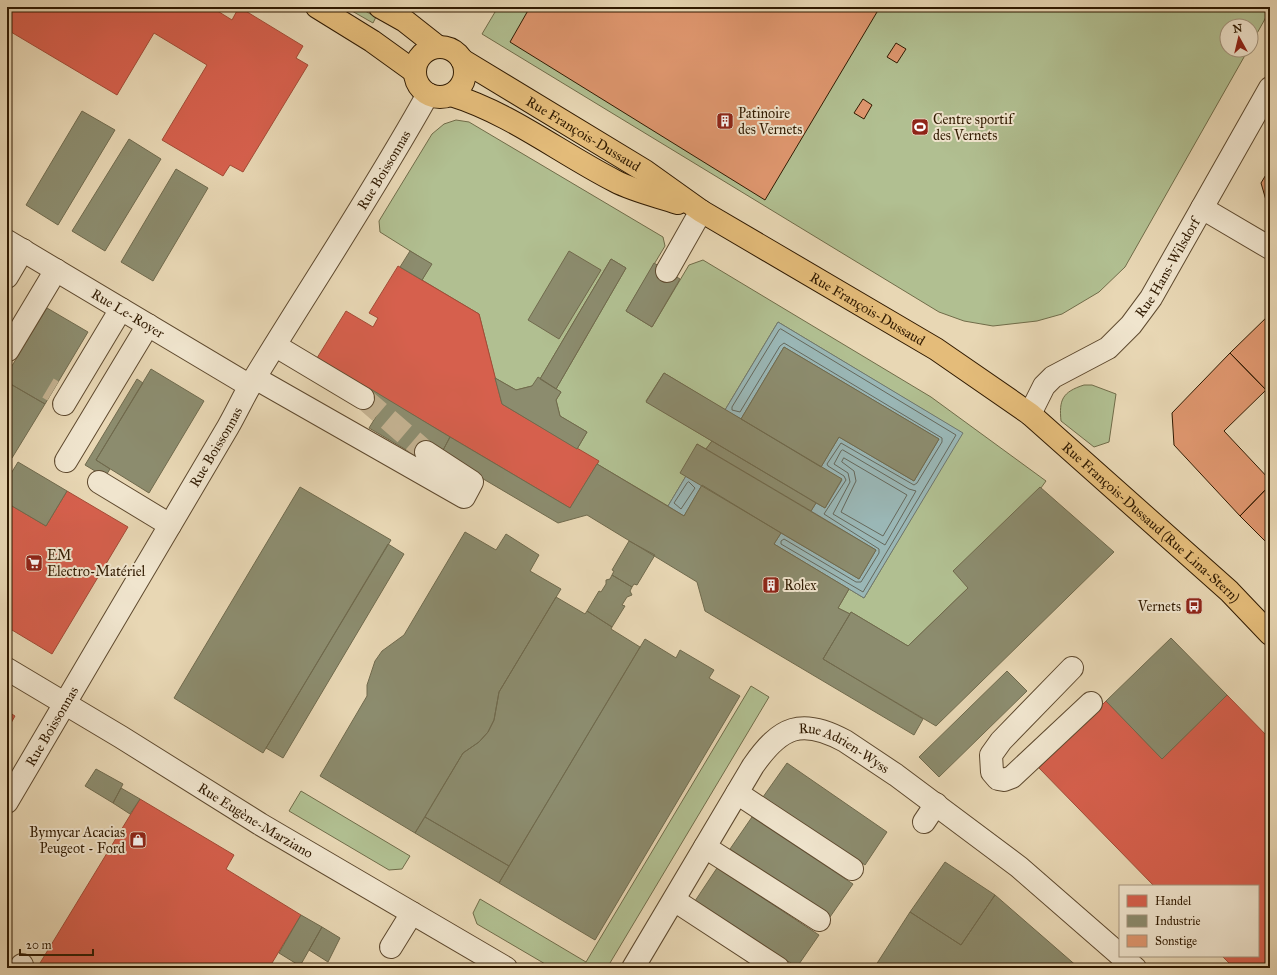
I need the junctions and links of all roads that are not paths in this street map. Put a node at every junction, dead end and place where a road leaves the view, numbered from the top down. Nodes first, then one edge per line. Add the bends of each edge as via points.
1 (317, 7) edge
2 (380, 7) edge
3 (438, 47) junction
4 (462, 60) junction
5 (415, 72) junction
6 (1270, 88) edge
7 (428, 94) junction
8 (450, 95) junction
9 (1202, 208) junction
10 (701, 211) junction
11 (15, 246) edge
12 (1270, 248) edge
13 (56, 270) junction
14 (667, 271) dead end
15 (7, 277) edge
16 (116, 306) junction
17 (148, 325) junction
18 (276, 346) junction
19 (8, 350) edge
20 (252, 382) junction
21 (58, 397) dead end
22 (363, 398) tunnel mouth
23 (1030, 414) junction
24 (426, 452) tunnel mouth
25 (66, 461) dead end
26 (105, 479) dead end
27 (172, 520) junction
28 (1270, 634) edge
29 (7, 668) edge
30 (1072, 668) dead end
31 (64, 702) junction
32 (1091, 704) dead end
33 (737, 793) junction
34 (7, 802) edge
35 (936, 804) junction
36 (924, 822) dead end
37 (705, 847) junction
38 (852, 869) dead end
39 (674, 900) junction
40 (412, 913) junction
41 (819, 920) dead end
42 (391, 947) dead end
43 (1119, 953) edge
44 (1123, 957) edge
45 (506, 968) edge
46 (633, 968) edge
47 (778, 968) edge
48 (1135, 968) edge

1 - 5 main road
2 - 3 main road, Rue François-Dussaud via 405,21
3 - 4 main road, Rue François-Dussaud via 448,48
3 - 5 main road via 424,53
4 - 8 main road via 466,73 464,81 460,88
4 - 10 main road, Rue François-Dussaud via 645,171
5 - 7 main road via 417,83
6 - 9 street, Rue Hans-Wilsdorf
7 - 8 main road, Rue François-Dussaud via 438,97
7 - 18 street, Rue Boissonnas
8 - 10 main road, Rue François-Dussaud via 472,102 503,118 616,182
9 - 12 street
9 - 23 street, Rue Hans-Wilsdorf via 1151,298 1131,325 1108,348 1053,377 1044,386
10 - 14 street
10 - 23 main road, Rue François-Dussaud via 936,349
11 - 13 street, Rue Le-Royer
11 - 15 street
13 - 16 street, Rue Le-Royer
13 - 19 street
16 - 17 street, Rue Le-Royer
16 - 21 street via 58,390
17 - 20 street, Rue Le-Royer
17 - 25 street
18 - 20 street, Rue Boissonnas
18 - 22 street
20 - 24 street, Rue Le-Royer via 464,497 472,482
20 - 27 street, Rue Boissonnas
23 - 28 main road, Rue François-Dussaud (Rue Lina-Stern) via 1229,591
26 - 27 street
27 - 31 street, Rue Boissonnas via 102,642
29 - 31 street, Rue Eugène-Marziano
30 - 32 street via 1001,741 992,755 992,772 998,779 1012,777
31 - 34 street, Rue Boissonnas
31 - 40 street, Rue Eugène-Marziano via 260,824
33 - 35 street, Rue Adrien-Wyss via 753,766 774,740 782,733 808,728 833,734 845,741
33 - 37 street, Rue Adrien-Wyss
33 - 38 street
35 - 36 street
35 - 43 street, Rue Adrien-Wyss via 1019,866
37 - 39 street, Rue Adrien-Wyss
37 - 41 street
39 - 46 street, Rue Adrien-Wyss
39 - 47 street
40 - 42 street
40 - 45 street, Rue Eugène-Marziano
44 - 48 street, Rue Adrien-Wyss

